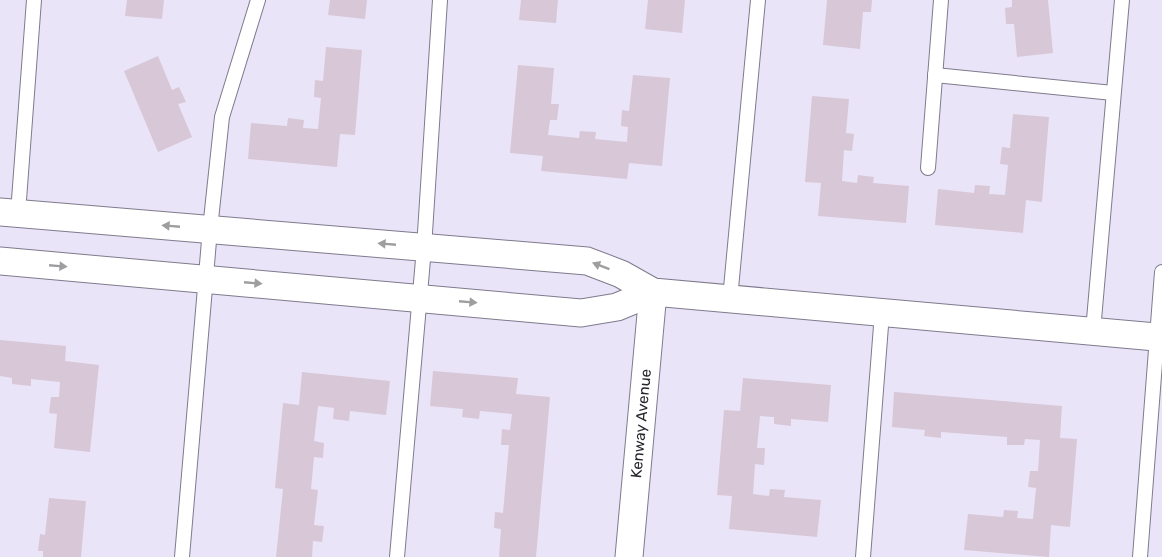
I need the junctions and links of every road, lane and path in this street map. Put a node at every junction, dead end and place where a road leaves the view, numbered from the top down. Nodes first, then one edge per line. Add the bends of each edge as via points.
1 (34, 0) edge
2 (258, 0) edge
3 (440, 0) edge
4 (758, 0) edge
5 (941, 0) edge
6 (1122, 0) edge
7 (935, 75) junction
8 (1113, 93) junction
9 (928, 168) dead end
10 (9, 213) edge
11 (210, 229) junction
12 (424, 248) junction
13 (0, 261) edge
14 (1162, 272) edge
15 (206, 279) junction
16 (653, 292) junction
17 (420, 298) junction
18 (730, 299) junction
19 (882, 313) junction
20 (1093, 331) junction
21 (1156, 337) junction
22 (182, 557) edge
23 (397, 557) edge
24 (629, 557) edge
25 (864, 557) edge
26 (1140, 557) edge

1 - 10 lane
2 - 11 lane via 222,117
3 - 12 lane
4 - 18 lane
5 - 7 lane
6 - 8 lane
7 - 8 lane
7 - 9 lane
8 - 20 lane
11 -> 10 street
12 -> 11 street
11 - 15 lane
16 -> 12 street via 587,261
12 - 17 lane
13 -> 15 street
14 - 21 lane
15 -> 17 street
15 - 22 lane
17 -> 16 street via 581,313 617,307
16 - 18 street
16 - 24 street, Kenway Avenue
17 - 23 lane
18 - 19 street
19 - 20 street
19 - 25 lane
20 - 21 street
21 - 26 lane

